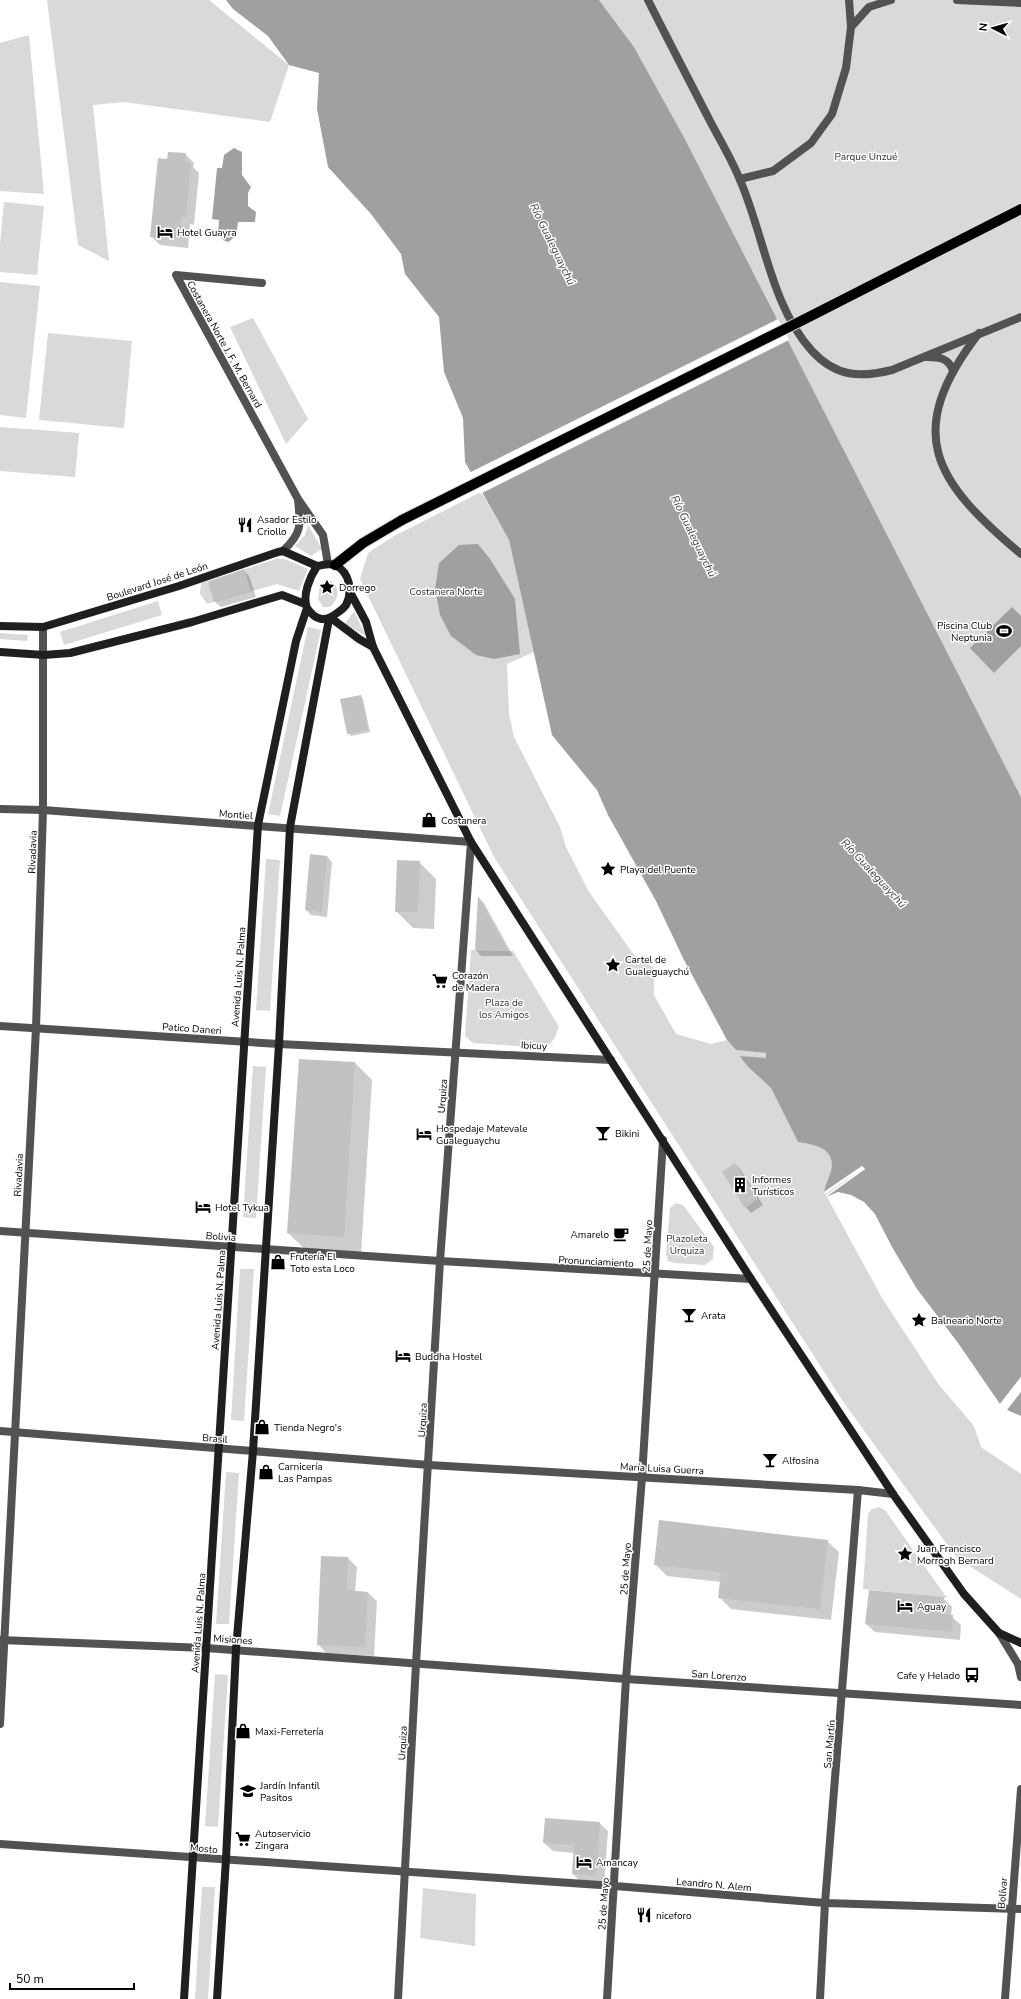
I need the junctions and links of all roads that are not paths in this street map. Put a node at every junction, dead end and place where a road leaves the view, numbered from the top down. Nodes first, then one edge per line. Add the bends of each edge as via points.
1 (648, 0) edge
2 (850, 0) edge
3 (891, 0) edge
4 (957, 0) edge
5 (1021, 3) edge
6 (851, 26) junction
7 (740, 179) junction
8 (1021, 209) edge
9 (262, 283) dead end
10 (1021, 317) edge
11 (979, 333) junction
12 (923, 356) junction
13 (953, 371) junction
14 (298, 499) junction
15 (282, 551) junction
16 (1021, 554) edge
17 (331, 564) junction
18 (317, 566) junction
19 (350, 592) junction
20 (306, 606) junction
21 (330, 618) junction
22 (0, 626) edge
23 (43, 627) junction
24 (373, 647) junction
25 (0, 652) edge
26 (44, 656) junction
27 (0, 809) edge
28 (43, 810) junction
29 (258, 825) junction
30 (290, 828) junction
31 (471, 842) junction
32 (0, 1026) edge
33 (36, 1028) junction
34 (244, 1041) junction
35 (279, 1044) junction
36 (455, 1051) junction
37 (611, 1060) junction
38 (663, 1140) junction
39 (0, 1231) edge
40 (25, 1232) junction
41 (231, 1247) junction
42 (266, 1249) junction
43 (440, 1261) junction
44 (655, 1274) junction
45 (751, 1279) junction
46 (0, 1431) edge
47 (14, 1432) junction
48 (218, 1448) junction
49 (253, 1451) junction
50 (429, 1465) junction
51 (642, 1477) junction
52 (858, 1490) junction
53 (894, 1494) junction
54 (999, 1633) junction
55 (2, 1640) edge
56 (1021, 1642) edge
57 (206, 1648) junction
58 (236, 1650) junction
59 (416, 1664) junction
60 (1021, 1677) edge
61 (626, 1679) junction
62 (843, 1694) junction
63 (1021, 1705) edge
64 (0, 1724) edge
65 (1021, 1788) edge
66 (0, 1844) edge
67 (193, 1857) junction
68 (226, 1859) junction
69 (406, 1872) junction
70 (615, 1886) junction
71 (825, 1903) junction
72 (1021, 1909) edge
73 (1011, 1910) junction
74 (184, 1999) edge
75 (217, 1999) edge
76 (398, 1999) edge
77 (607, 1999) edge
78 (820, 1999) edge
79 (1005, 1999) edge

1 - 7 street
2 - 6 street
3 - 6 street via 869,7
4 - 5 street
6 - 7 street via 846,68 832,114 811,143 773,171
7 - 12 street via 784,310 812,350 832,368 863,376 892,370
8 - 17 main road, bridge via 402,520
9 - 14 street, Costanera Norte J. F. M. Bernard via 176,275
10 - 11 street
11 - 12 street
11 - 13 street
12 - 13 street via 945,360 951,364
13 - 16 street via 943,390 936,414 936,440 942,464 952,486 974,512
14 - 15 street, Costanera Norte J. F. M. Bernard via 301,521 299,532 292,543
14 - 17 street, Costanera Norte J. F. M. Bernard via 323,535
15 - 18 main road
15 - 23 main road, Boulevard José de León via 179,586
17 - 18 main road
17 - 19 main road via 344,572
18 - 20 main road via 308,584
19 - 21 main road via 346,606
19 - 24 main road via 366,622
20 - 21 main road via 311,614 320,620
20 - 26 main road via 282,595 192,622 78,651
20 - 29 main road, Avenida Luis N. Palma via 296,641
21 - 24 main road
21 - 30 main road
22 - 23 main road, Boulevard José de León
23 - 26 street, Rivadavia
24 - 31 main road
25 - 26 main road
26 - 28 street, Rivadavia
27 - 28 street, Montiel
28 - 29 street, Montiel
28 - 33 street, Rivadavia
29 - 30 street, Montiel
29 - 34 main road, Avenida Luis N. Palma
30 - 31 street, Montiel
30 - 35 main road
31 - 36 street, Urquiza
31 - 37 main road
32 - 33 street, Patico Daneri
33 - 34 street, Patico Daneri
33 - 40 street, Rivadavia
34 - 35 street, Patico Daneri
34 - 41 main road, Avenida Luis N. Palma
35 - 36 street, Patico Daneri
35 - 42 main road
36 - 37 street, Ibicuy
36 - 43 street, Urquiza
37 - 38 main road
38 - 44 street, 25 de Mayo
38 - 45 main road
39 - 40 street, Bolivia
40 - 41 street, Bolivia
40 - 47 street, Rivadavia
41 - 42 street, Bolivia
41 - 48 main road, Avenida Luis N. Palma
42 - 43 street, Bolivia
42 - 49 main road
43 - 44 street, Pronunciamiento
43 - 50 street, Urquiza
44 - 45 street, Pronunciamiento
44 - 51 street, 25 de Mayo
45 - 53 main road
46 - 47 street, Brasil
47 - 48 street, Brasil
47 - 55 street, Rivadavia
48 - 49 street, Brasil
48 - 57 main road, Avenida Luis N. Palma
49 - 50 street, Brasil
49 - 58 main road
50 - 51 street, María Luisa Guerra
50 - 59 street, Urquiza
51 - 52 street, María Luisa Guerra
51 - 61 street, 25 de Mayo
52 - 53 street, María Luisa Guerra
52 - 62 street, San Martín
53 - 54 main road via 964,1594
54 - 56 main road
54 - 60 street via 1018,1664
55 - 57 street, Misiones
55 - 64 street, Rivadavia
57 - 58 street, Misiones
57 - 67 main road, Avenida Luis N. Palma
58 - 59 street, Misiones
58 - 68 main road
59 - 61 street, San Lorenzo
59 - 69 street, Urquiza
61 - 62 street, San Lorenzo
61 - 70 street, 25 de Mayo
62 - 63 street, San Lorenzo
62 - 71 street, San Martín
65 - 73 street, Bolívar
66 - 67 street, Mosto
67 - 68 street, Mosto
67 - 74 main road, Avenida Luis N. Palma
68 - 69 street, Mosto
68 - 75 main road
69 - 70 street, Leandro N. Alem
69 - 76 street, Urquiza
70 - 71 street, Leandro N. Alem
70 - 77 street, 25 de Mayo
71 - 73 street, Leandro N. Alem
71 - 78 street, San Martín
72 - 73 street, Leandro N. Alem
73 - 79 street, Bolívar

